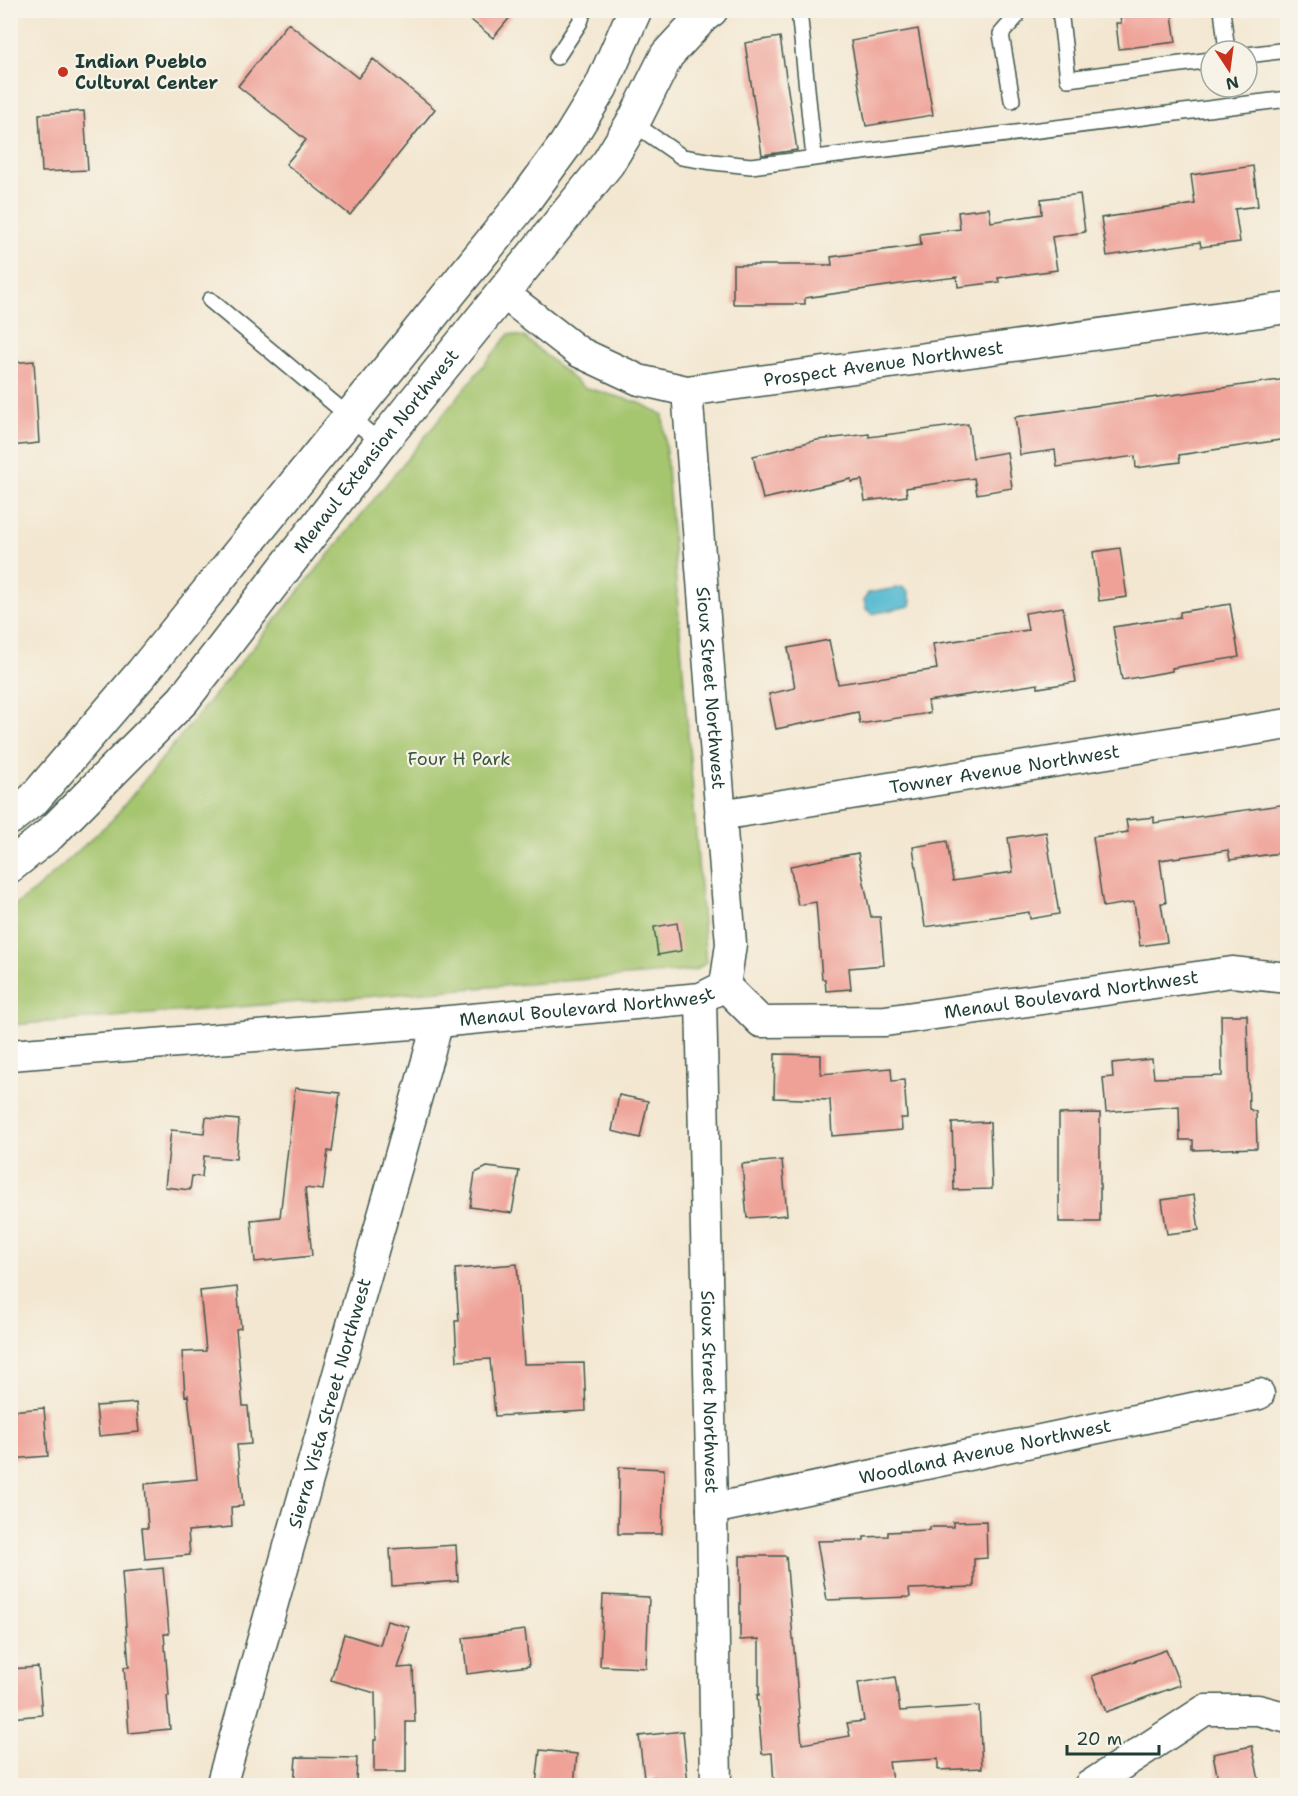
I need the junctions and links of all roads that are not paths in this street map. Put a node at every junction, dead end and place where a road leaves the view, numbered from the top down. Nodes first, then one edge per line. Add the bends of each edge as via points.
1 (584, 10) edge
2 (635, 10) edge
3 (711, 10) edge
4 (799, 10) edge
5 (1015, 10) edge
6 (1060, 10) edge
7 (1222, 10) edge
8 (1226, 39) edge
9 (1287, 50) edge
10 (1259, 54) edge
11 (557, 57) dead end
12 (1199, 62) edge
13 (1287, 99) edge
14 (1012, 100) dead end
15 (633, 123) junction
16 (814, 158) junction
17 (503, 293) junction
18 (210, 300) dead end
19 (1287, 308) edge
20 (687, 391) junction
21 (349, 416) junction
22 (381, 443) junction
23 (1287, 724) edge
24 (720, 815) junction
25 (10, 818) edge
26 (10, 866) edge
27 (1287, 978) edge
28 (713, 992) junction
29 (438, 1022) junction
30 (10, 1055) edge
31 (1259, 1394) dead end
32 (712, 1509) junction
33 (1287, 1718) edge
34 (221, 1785) edge
35 (716, 1785) edge
36 (1089, 1785) edge

1 - 11 lane
2 - 21 main road via 601,87 566,144 522,204
3 - 15 main road, Menaul Extension Northwest via 667,55
4 - 16 lane
5 - 14 lane via 1016,17 1001,34
6 - 12 lane via 1068,79
7 - 8 lane
9 - 10 lane
13 - 16 lane
15 - 16 lane via 682,157 751,166
15 - 17 main road, Menaul Extension Northwest via 608,163
17 - 20 street, Prospect Avenue Northwest via 579,352 639,380
17 - 22 main road, Menaul Extension Northwest
18 - 21 lane
19 - 20 street, Prospect Avenue Northwest
20 - 24 street, Sioux Street Northwest
21 - 22 lane
21 - 25 main road via 142,673 34,799
22 - 26 main road, Menaul Extension Northwest via 183,700 50,834
23 - 24 street, Towner Avenue Northwest
24 - 28 street, Sioux Street Northwest via 731,944
27 - 28 street, Menaul Boulevard Northwest via 1232,972 885,1021 761,1022
28 - 29 street, Menaul Boulevard Northwest
28 - 32 street, Sioux Street Northwest
29 - 30 street, Menaul Boulevard Northwest
29 - 34 street, Sierra Vista Street Northwest
31 - 32 street, Woodland Avenue Northwest
32 - 35 street, Sioux Street Northwest
33 - 36 street via 1258,1710 1204,1710

